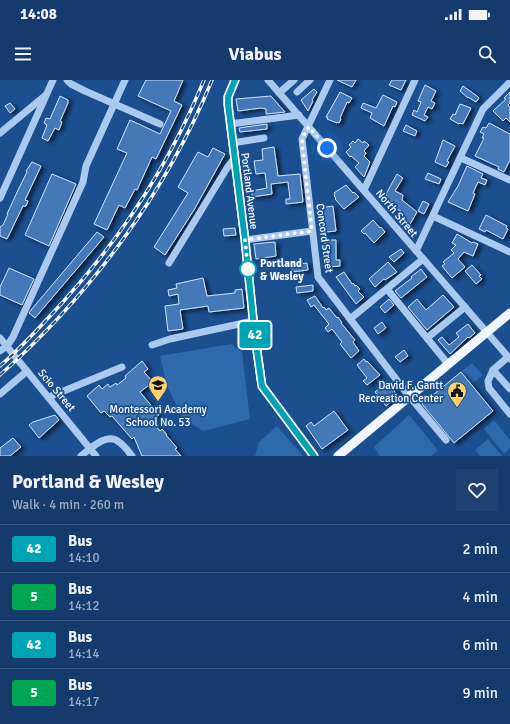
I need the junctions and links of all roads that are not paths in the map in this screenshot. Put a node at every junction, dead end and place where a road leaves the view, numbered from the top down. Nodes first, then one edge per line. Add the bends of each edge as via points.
1 (53, 80) edge
2 (67, 80) edge
3 (125, 80) edge
4 (235, 80) edge
5 (294, 80) edge
6 (310, 80) edge
7 (330, 80) edge
8 (415, 80) edge
9 (272, 81) edge
10 (510, 82) edge
11 (297, 92) dead end
12 (279, 93) junction
13 (47, 94) junction
14 (114, 104) junction
15 (299, 116) junction
16 (160, 124) dead end
17 (230, 124) junction
18 (309, 127) junction
19 (0, 133) edge
20 (264, 138) dead end
21 (232, 143) junction
22 (461, 158) junction
23 (234, 159) junction
24 (510, 180) edge
25 (364, 190) junction
26 (0, 198) edge
27 (433, 216) junction
28 (312, 231) junction
29 (245, 240) junction
30 (416, 251) junction
31 (510, 252) edge
32 (423, 260) junction
33 (169, 263) dead end
34 (387, 289) junction
35 (465, 307) junction
36 (510, 313) edge
37 (350, 320) junction
38 (253, 321) junction
39 (487, 332) junction
40 (0, 338) edge
41 (427, 338) junction
42 (152, 345) dead end
43 (7, 346) junction
44 (0, 351) edge
45 (509, 358) edge
46 (448, 364) junction
47 (122, 368) dead end
48 (493, 370) junction
49 (27, 371) junction
50 (510, 389) edge
51 (0, 394) edge
52 (409, 396) junction
53 (49, 397) junction
54 (510, 414) edge
55 (446, 440) dead end
56 (91, 448) junction
57 (81, 456) edge
58 (96, 456) edge
59 (132, 456) edge
60 (314, 456) edge
61 (338, 456) edge

1 - 13 street
2 - 14 street
3 - 14 street
4 - 17 main road, Portland Avenue via 228,100
5 - 12 street
6 - 11 street
7 - 18 street, Concord Street
8 - 25 street
9 - 12 street, North Street
10 - 22 street via 483,109
12 - 15 street, North Street
13 - 19 street
13 - 26 street
14 - 16 street
14 - 43 street via 86,166 83,182
15 - 17 street
15 - 18 street, North Street
17 - 21 main road, Portland Avenue
18 - 25 street, North Street
18 - 28 street, Concord Street via 302,143
20 - 21 street
21 - 23 main road, Portland Avenue
22 - 24 street
22 - 27 street
23 - 29 main road, Portland Avenue
23 - 33 street
25 - 30 street, North Street
27 - 30 street
27 - 31 street
28 - 29 street
28 - 37 street, Concord Street via 318,277
29 - 38 main road, Portland Avenue
30 - 32 street, North Street
32 - 34 street
32 - 35 street, North Street
34 - 37 street
34 - 41 street
35 - 39 street, North Street
35 - 41 street
36 - 39 main road
37 - 52 street, Concord Street
38 - 42 street
38 - 60 main road, Portland Avenue via 262,386
39 - 45 street, North Street
39 - 46 main road
40 - 43 street, Scio Street
41 - 46 street
43 - 44 street
43 - 49 street, Scio Street
45 - 48 street
46 - 52 main road
47 - 53 street
48 - 50 street
48 - 54 street via 488,381 489,388
49 - 51 street
49 - 53 street, Scio Street
52 - 55 street, Concord Street
52 - 61 main road
53 - 56 street, Scio Street
56 - 57 street
56 - 58 street, Scio Street
56 - 59 street via 108,439 115,439 121,442

